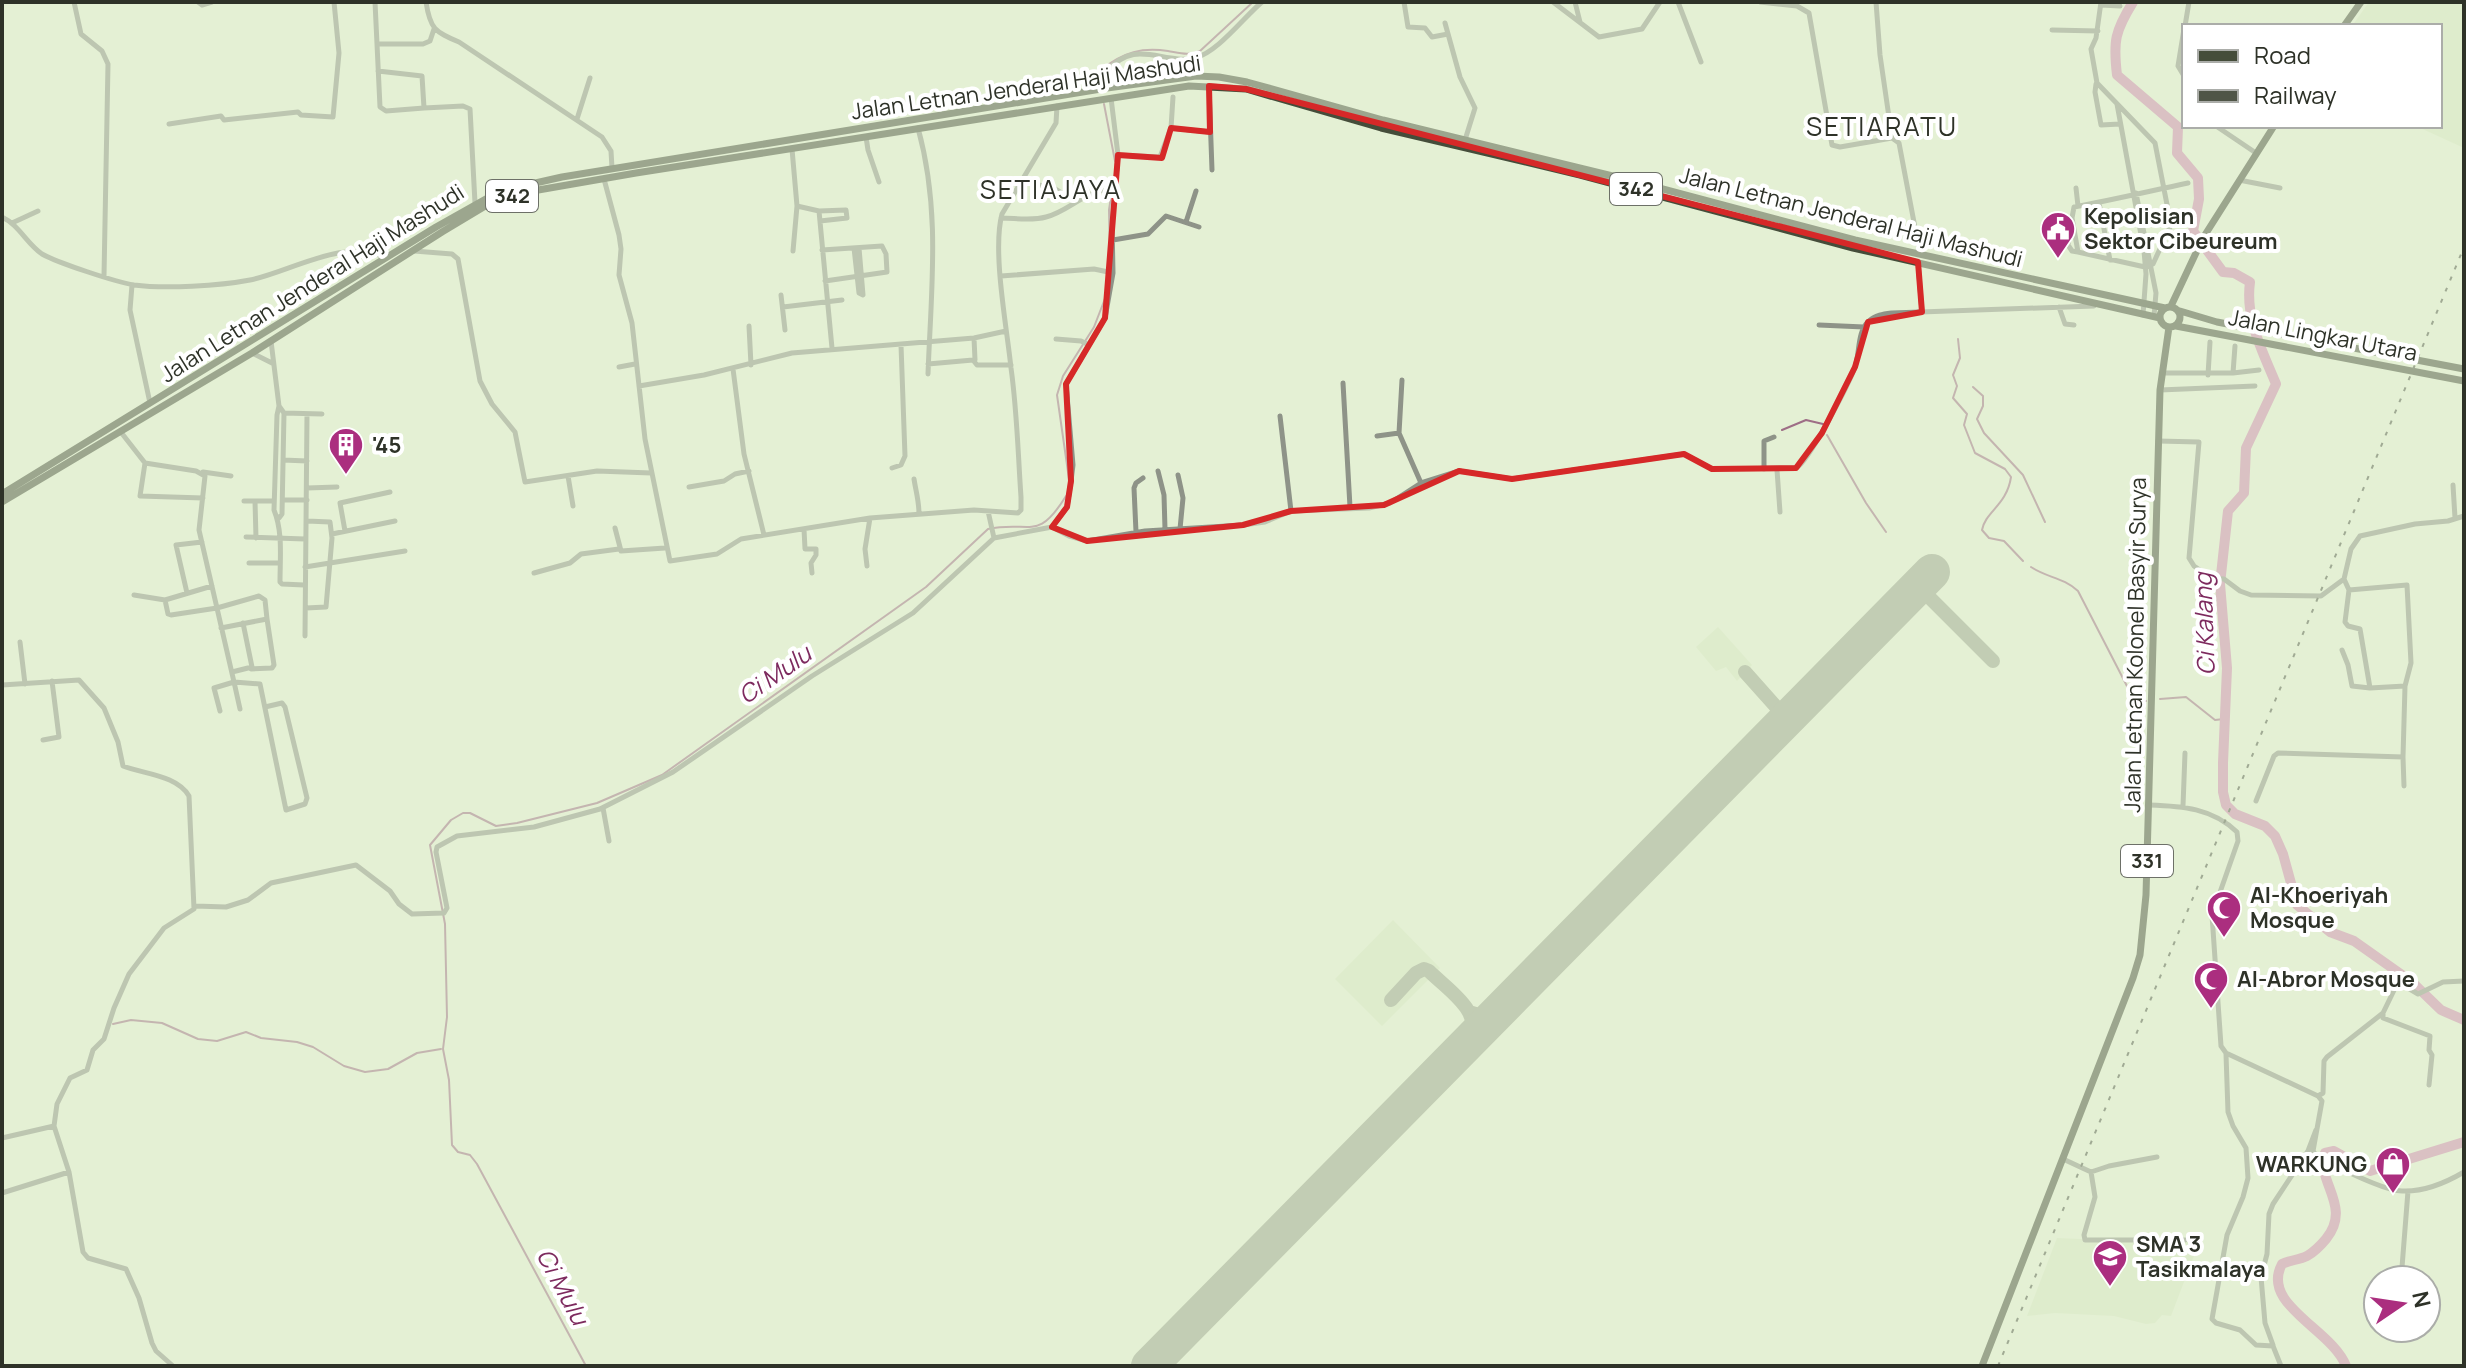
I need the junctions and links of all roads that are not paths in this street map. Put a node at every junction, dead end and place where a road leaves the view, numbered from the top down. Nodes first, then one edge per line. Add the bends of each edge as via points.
1 (74, 2) edge
2 (198, 2) edge
3 (212, 2) edge
4 (334, 2) edge
5 (375, 2) edge
6 (426, 2) edge
7 (1262, 2) edge
8 (1404, 2) edge
9 (1553, 2) edge
10 (1575, 2) edge
11 (1660, 2) edge
12 (1678, 2) edge
13 (1760, 2) edge
14 (1876, 2) edge
15 (2189, 2) edge
16 (2361, 2) edge
17 (2101, 4) edge
18 (2120, 6) dead end
19 (1445, 23) dead end
20 (1581, 23) junction
21 (2185, 24) edge
22 (2345, 24) edge
23 (434, 29) junction
24 (2052, 30) dead end
25 (2098, 31) junction
26 (2082, 32) junction
27 (1448, 34) junction
28 (2182, 41) edge
29 (377, 44) junction
30 (2091, 49) junction
31 (1701, 62) dead end
32 (378, 71) junction
33 (2182, 73) edge
34 (590, 78) dead end
35 (2097, 83) junction
36 (1209, 86) junction
37 (1143, 88) junction
38 (1109, 92) junction
39 (1173, 97) dead end
40 (2117, 103) junction
41 (1057, 106) junction
42 (424, 108) junction
43 (577, 119) junction
44 (169, 124) dead end
45 (2120, 124) junction
46 (918, 128) junction
47 (1171, 128) junction
48 (2219, 128) edge
49 (2273, 128) edge
50 (1210, 132) junction
51 (866, 137) junction
52 (1449, 138) junction
53 (1892, 138) junction
54 (1465, 140) junction
55 (792, 149) junction
56 (2256, 153) junction
57 (1118, 155) junction
58 (612, 169) junction
59 (1212, 170) dead end
60 (604, 179) junction
61 (2239, 180) junction
62 (562, 182) junction
63 (879, 182) dead end
64 (1023, 182) junction
65 (2188, 183) dead end
66 (2076, 188) dead end
67 (2165, 188) junction
68 (2280, 188) dead end
69 (1112, 190) junction
70 (1196, 191) dead end
71 (2134, 193) junction
72 (1068, 197) dead end
73 (475, 203) junction
74 (2099, 203) junction
75 (797, 206) junction
76 (2078, 206) junction
77 (38, 211) dead end
78 (819, 211) junction
79 (2186, 215) dead end
80 (2, 217) edge
81 (1001, 218) junction
82 (2172, 219) junction
83 (820, 221) junction
84 (1186, 222) junction
85 (12, 223) junction
86 (1199, 227) dead end
87 (1113, 243) junction
88 (1854, 244) junction
89 (856, 248) junction
90 (2160, 248) junction
91 (822, 250) junction
92 (413, 251) junction
93 (793, 251) dead end
94 (2147, 251) junction
95 (1919, 258) junction
96 (386, 259) junction
97 (2110, 260) junction
98 (2148, 266) junction
99 (1112, 272) junction
100 (1981, 272) junction
101 (859, 276) junction
102 (1001, 276) junction
103 (104, 277) junction
104 (825, 281) junction
105 (132, 285) junction
106 (781, 295) dead end
107 (842, 300) dead end
108 (827, 302) junction
109 (2144, 303) junction
110 (2103, 305) junction
111 (783, 307) junction
112 (2059, 307) junction
113 (2164, 307) junction
114 (2180, 311) junction
115 (1922, 312) junction
116 (2143, 315) junction
117 (2157, 318) junction
118 (1819, 325) dead end
119 (2074, 325) dead end
120 (749, 326) dead end
121 (2172, 326) junction
122 (1864, 327) junction
123 (785, 330) dead end
124 (1006, 331) junction
125 (974, 338) junction
126 (1056, 339) dead end
127 (2310, 340) junction
128 (271, 341) junction
129 (928, 341) junction
130 (2210, 342) dead end
131 (1085, 343) junction
132 (901, 345) junction
133 (2235, 346) dead end
134 (832, 348) junction
135 (2307, 351) junction
136 (252, 353) junction
137 (975, 360) junction
138 (273, 363) junction
139 (635, 364) junction
140 (928, 364) junction
141 (751, 365) junction
142 (1011, 365) junction
143 (619, 367) dead end
144 (733, 369) junction
145 (2464, 369) edge
146 (2259, 370) dead end
147 (2161, 373) junction
148 (2233, 373) junction
149 (928, 374) dead end
150 (2208, 375) junction
151 (1402, 380) dead end
152 (2464, 381) edge
153 (1343, 383) dead end
154 (639, 386) junction
155 (2255, 386) dead end
156 (2160, 390) junction
157 (150, 403) junction
158 (279, 406) junction
159 (284, 413) junction
160 (307, 414) junction
161 (322, 414) dead end
162 (1280, 416) dead end
163 (120, 431) junction
164 (1399, 433) junction
165 (1377, 436) dead end
166 (1774, 437) dead end
167 (2158, 441) junction
168 (283, 460) junction
169 (307, 461) junction
170 (145, 463) junction
171 (892, 468) dead end
172 (1764, 469) junction
173 (1777, 470) junction
174 (749, 471) junction
175 (1158, 471) dead end
176 (202, 472) junction
177 (651, 473) junction
178 (1178, 475) dead end
179 (231, 476) dead end
180 (568, 476) junction
181 (1143, 478) dead end
182 (914, 479) dead end
183 (1421, 483) junction
184 (2453, 485) dead end
185 (337, 487) dead end
186 (689, 487) dead end
187 (307, 488) junction
188 (390, 492) dead end
189 (2, 494) edge
190 (203, 498) junction
191 (283, 500) junction
192 (307, 500) junction
193 (244, 501) dead end
194 (255, 501) junction
195 (274, 501) junction
196 (2, 502) edge
197 (573, 506) dead end
198 (1350, 507) junction
199 (988, 511) junction
200 (1291, 511) junction
201 (1780, 512) dead end
202 (919, 514) junction
203 (2464, 516) edge
204 (279, 518) junction
205 (870, 518) junction
206 (2455, 518) junction
207 (307, 521) junction
208 (395, 521) dead end
209 (1052, 527) junction
210 (615, 528) dead end
211 (804, 529) junction
212 (1165, 529) junction
213 (1180, 529) junction
214 (345, 531) junction
215 (1136, 532) junction
216 (332, 534) junction
217 (764, 535) junction
218 (246, 537) dead end
219 (256, 538) junction
220 (281, 538) junction
221 (994, 538) junction
222 (305, 539) junction
223 (202, 542) junction
224 (665, 548) junction
225 (619, 549) junction
226 (405, 551) dead end
227 (249, 563) dead end
228 (280, 563) junction
229 (331, 565) junction
230 (867, 566) dead end
231 (305, 567) junction
232 (534, 573) dead end
233 (812, 573) dead end
234 (2344, 579) junction
235 (304, 585) junction
236 (212, 586) junction
237 (2349, 590) junction
238 (187, 593) junction
239 (134, 595) dead end
240 (165, 600) junction
241 (217, 608) junction
242 (306, 608) junction
243 (267, 619) junction
244 (243, 623) junction
245 (221, 628) junction
246 (305, 636) dead end
247 (20, 642) dead end
248 (2342, 650) dead end
249 (251, 669) junction
250 (232, 672) junction
251 (52, 681) junction
252 (234, 682) junction
253 (25, 684) junction
254 (2, 685) edge
255 (2405, 686) junction
256 (2370, 688) junction
257 (265, 707) junction
258 (240, 709) dead end
259 (220, 711) dead end
260 (43, 740) dead end
261 (2185, 753) dead end
262 (2403, 757) junction
263 (2404, 786) dead end
264 (2256, 801) dead end
265 (2149, 805) junction
266 (2183, 806) junction
267 (603, 808) junction
268 (609, 841) dead end
269 (195, 906) junction
270 (2464, 981) edge
271 (2383, 1013) junction
272 (2226, 1053) junction
273 (2429, 1085) dead end
274 (2318, 1096) junction
275 (54, 1126) junction
276 (2316, 1130) junction
277 (2, 1138) edge
278 (2157, 1157) dead end
279 (2063, 1159) junction
280 (69, 1172) junction
281 (2091, 1172) junction
282 (2464, 1172) edge
283 (2408, 1191) junction
284 (2, 1193) edge
285 (2185, 1240) dead end
286 (2402, 1264) edge
287 (2272, 1346) junction
288 (173, 1366) edge
289 (1982, 1366) edge
290 (2281, 1366) edge

1 - 103 street via 81,34 102,51 108,64
2 - 3 street
4 - 44 street via 339,53 333,117 298,112
5 - 29 street
6 - 23 street
7 - 38 street via 1203,56 1125,57 1107,72
8 - 27 street via 1408,27 1425,28 1431,36
9 - 20 street
10 - 20 street
11 - 20 street via 1639,31 1599,37
12 - 31 street
13 - 53 street via 1797,6 1810,16 1831,144
14 - 53 street
15 - 21 street
16 - 22 main road
17 - 18 street
17 - 25 street
19 - 27 street
23 - 29 street via 423,44
23 - 43 street
24 - 26 street
25 - 26 street
25 - 30 street
26 - 30 street
27 - 54 street via 1475,108
28 - 33 street
29 - 32 street
30 - 35 street
32 - 42 street via 422,76
32 - 42 street via 381,109
34 - 43 street
35 - 40 street
35 - 45 street via 2101,125
36 - 37 main road, Jalan Letnan Jenderal Haji Mashudi / 342
36 - 50 street
36 - 52 main road, Jalan Letnan Jenderal Haji Mashudi / 342 via 1246,89 1381,128
37 - 38 main road, Jalan Letnan Jenderal Haji Mashudi / 342
37 - 52 main road, Jalan Letnan Jenderal Haji Mashudi / 342 via 1196,76 1219,77
38 - 41 main road, Jalan Letnan Jenderal Haji Mashudi / 342 via 1099,99
38 - 57 street
38 - 58 main road, Jalan Letnan Jenderal Haji Mashudi / 342
39 - 47 street
40 - 45 street
40 - 67 street via 2155,143
41 - 46 main road, Jalan Letnan Jenderal Haji Mashudi / 342
41 - 64 street via 1056,123
42 - 73 street via 463,106 471,111
43 - 58 street via 606,141
45 - 71 street
46 - 51 main road, Jalan Letnan Jenderal Haji Mashudi / 342
46 - 129 street via 929,174 935,251
47 - 50 street
47 - 57 street via 1160,157
48 - 56 street
49 - 56 main road
50 - 59 street
51 - 55 main road, Jalan Letnan Jenderal Haji Mashudi / 342
51 - 63 street
52 - 54 main road, Jalan Letnan Jenderal Haji Mashudi / 342
52 - 88 main road, Jalan Letnan Jenderal Haji Mashudi / 342
53 - 95 street via 1902,153
54 - 88 main road, Jalan Letnan Jenderal Haji Mashudi / 342
55 - 60 main road, Jalan Letnan Jenderal Haji Mashudi / 342
55 - 75 street
56 - 61 main road
57 - 69 street
58 - 62 main road, Jalan Letnan Jenderal Haji Mashudi / 342
60 - 62 main road, Jalan Letnan Jenderal Haji Mashudi / 342
60 - 139 street via 621,249 619,268
61 - 68 street
61 - 113 main road
62 - 73 main road, Jalan Letnan Jenderal Haji Mashudi / 342 via 515,186
62 - 92 main road, Jalan Letnan Jenderal Haji Mashudi / 342 via 492,202
64 - 72 street via 1054,188
64 - 81 street
65 - 67 street
66 - 76 street
67 - 71 street
67 - 82 street
69 - 81 street via 1091,193 1049,216
69 - 87 street
70 - 84 street
71 - 74 street
71 - 94 street
73 - 96 main road, Jalan Letnan Jenderal Haji Mashudi / 342
74 - 76 street
74 - 97 street
75 - 78 street
75 - 93 street
76 - 97 street via 2072,218 2078,252
77 - 85 street
78 - 83 street
78 - 83 street via 846,210 847,215
79 - 82 street
80 - 85 street
81 - 102 street
82 - 90 street
83 - 91 street
84 - 86 street
84 - 87 street via 1163,217 1151,232
85 - 103 street via 41,253
87 - 99 street
88 - 95 main road, Jalan Letnan Jenderal Haji Mashudi / 342
89 - 91 street
89 - 101 street
89 - 101 street via 884,247 888,271
90 - 94 street
90 - 98 street
91 - 104 street
92 - 128 main road, Jalan Letnan Jenderal Haji Mashudi / 342
92 - 180 street via 458,259 478,375 492,404 517,435 524,481
94 - 98 street
95 - 100 main road, Jalan Letnan Jenderal Haji Mashudi / 342
95 - 115 street
96 - 105 street via 351,253 310,259 249,280
96 - 157 main road, Jalan Letnan Jenderal Haji Mashudi / 342
97 - 98 street
98 - 109 street
98 - 113 street
99 - 102 street
99 - 131 street via 1105,318
100 - 109 main road, Jalan Letnan Jenderal Haji Mashudi / 342
100 - 110 main road, Jalan Letnan Jenderal Haji Mashudi / 342
101 - 104 street
102 - 124 street
103 - 105 street
104 - 108 street
105 - 157 street via 130,310
106 - 111 street
107 - 108 street
108 - 111 street
108 - 134 street
109 - 113 main road, Jalan Letnan Jenderal Haji Mashudi / 342
109 - 116 street
110 - 112 street
110 - 116 main road, Jalan Letnan Jenderal Haji Mashudi / 342
111 - 123 street
112 - 115 street
112 - 119 street via 2063,321
113 - 114 main road
113 - 117 main road
114 - 121 main road via 2180,320
114 - 127 main road, Jalan Lingkar Utara
115 - 122 street via 1878,315
116 - 117 main road, Jalan Letnan Jenderal Haji Mashudi / 342
117 - 121 main road
118 - 122 street
120 - 141 street
121 - 135 main road, Jalan Lingkar Utara
121 - 147 main road, Jalan Letnan Kolonel Basyir Surya / 331
122 - 173 street via 1855,367 1822,433 1801,466
124 - 125 street
124 - 142 street
125 - 129 street
125 - 137 street
126 - 131 street
127 - 135 main road
127 - 145 main road, Jalan Lingkar Utara
128 - 136 main road, Jalan Letnan Jenderal Haji Mashudi / 342
128 - 138 street
129 - 132 street
129 - 140 street
130 - 150 street
131 - 209 street via 1066,384 1073,465 1067,507
132 - 134 street
132 - 171 street via 905,456
133 - 148 street
134 - 141 street via 774,356
135 - 152 main road, Jalan Lingkar Utara
136 - 138 street
136 - 163 main road, Jalan Letnan Jenderal Haji Mashudi / 342
137 - 140 street
137 - 142 street via 977,365
138 - 158 street
139 - 143 street
139 - 154 street
140 - 149 street
141 - 144 street
142 - 199 street via 1021,508 1018,513
144 - 154 street
144 - 174 street
146 - 148 street
147 - 150 street
147 - 156 main road, Jalan Letnan Kolonel Basyir Surya / 331
148 - 150 street
151 - 164 street
153 - 198 street
154 - 177 street
155 - 156 street
156 - 167 main road, Jalan Letnan Kolonel Basyir Surya / 331
157 - 189 main road, Jalan Letnan Jenderal Haji Mashudi / 342
158 - 159 street
158 - 195 street
159 - 160 street
159 - 168 street
160 - 161 street
160 - 169 street
162 - 200 street
163 - 170 street
163 - 196 main road, Jalan Letnan Jenderal Haji Mashudi / 342
164 - 165 street
164 - 183 street
166 - 172 street via 1764,441
167 - 234 street via 2199,442 2188,553 2194,566 2245,594 2321,596
167 - 265 main road, Jalan Letnan Kolonel Basyir Surya / 331
168 - 169 street
168 - 191 street
169 - 187 street
170 - 176 street
170 - 190 street via 140,496
172 - 173 street
172 - 183 street via 1712,469 1684,454 1512,479 1459,471
173 - 201 street
174 - 186 street
174 - 217 street
175 - 212 street
176 - 179 street
176 - 190 street
177 - 180 street
177 - 224 street
178 - 213 street via 1183,498
180 - 197 street
181 - 215 street via 1134,488
182 - 202 street
183 - 198 street via 1390,503
184 - 206 street
185 - 187 street
187 - 192 street
188 - 214 street via 340,503
190 - 223 street
191 - 192 street
191 - 204 street
192 - 207 street
193 - 194 street
194 - 195 street
194 - 219 street
195 - 204 street
198 - 200 street
199 - 202 street
199 - 221 street
200 - 213 street via 1254,523
202 - 205 street
203 - 206 street
204 - 220 street
205 - 211 street
205 - 230 street
206 - 234 street via 2360,536
207 - 216 street via 330,522
207 - 222 street
208 - 214 street
209 - 215 street via 1087,541
209 - 221 street
210 - 225 street
211 - 217 street
211 - 233 street via 805,549 816,549
212 - 213 street
212 - 215 street
214 - 216 street
216 - 229 street
217 - 224 street via 737,540 717,554 677,561 670,561
218 - 219 street
219 - 220 street
220 - 222 street
220 - 228 street
221 - 267 street via 913,613 680,768
222 - 231 street
223 - 236 street
223 - 238 street via 176,545
224 - 225 street
225 - 232 street via 581,554 570,563
226 - 229 street
227 - 228 street
228 - 235 street via 281,584
229 - 231 street
229 - 242 street via 326,607
231 - 235 street
234 - 237 street
235 - 242 street
236 - 238 street
236 - 241 street
237 - 255 street via 2407,585 2411,663
237 - 256 street via 2345,622 2361,632
238 - 240 street
239 - 240 street
240 - 241 street via 171,615
241 - 243 street via 262,597
241 - 245 street
242 - 246 street
243 - 244 street
243 - 249 street via 274,665
244 - 245 street
244 - 249 street
245 - 250 street
247 - 253 street
248 - 256 street via 2351,686
249 - 250 street
250 - 252 street
251 - 253 street
251 - 260 street via 59,737
251 - 269 street via 77,679 85,685 104,708 123,766 153,774 188,793
252 - 257 street via 260,684
252 - 258 street
252 - 259 street via 214,688
253 - 254 street
255 - 256 street
255 - 262 street
257 - 257 street via 286,810 305,804 307,798 285,707
261 - 266 street
262 - 263 street
262 - 264 street via 2278,753
265 - 266 street
265 - 279 main road, Jalan Letnan Kolonel Basyir Surya / 331 via 2140,955
266 - 272 street via 2210,813 2238,835 2212,915 2219,1035
267 - 268 street
267 - 269 street via 534,827 445,841 436,848 447,908 441,913 412,914 356,865 271,883 233,905
269 - 275 street via 164,928 129,974 87,1070 71,1076 58,1101
270 - 271 street via 2443,982 2418,994 2398,982
271 - 273 street via 2383,1018 2430,1037
271 - 274 street via 2327,1057 2323,1093
272 - 274 street
272 - 287 street via 2228,1112 2246,1148 2248,1178 2227,1235 2212,1319 2236,1328 2256,1345
274 - 276 street via 2322,1101
275 - 277 street
275 - 280 street
276 - 283 street via 2313,1151 2318,1158
276 - 287 street via 2269,1214 2261,1277
278 - 281 street
279 - 281 street
279 - 289 main road, Jalan Letnan Kolonel Basyir Surya / 331
280 - 284 street
280 - 288 street via 83,1254 126,1269 152,1343
281 - 285 street via 2095,1197 2085,1240
282 - 283 street
283 - 286 street
287 - 290 street

